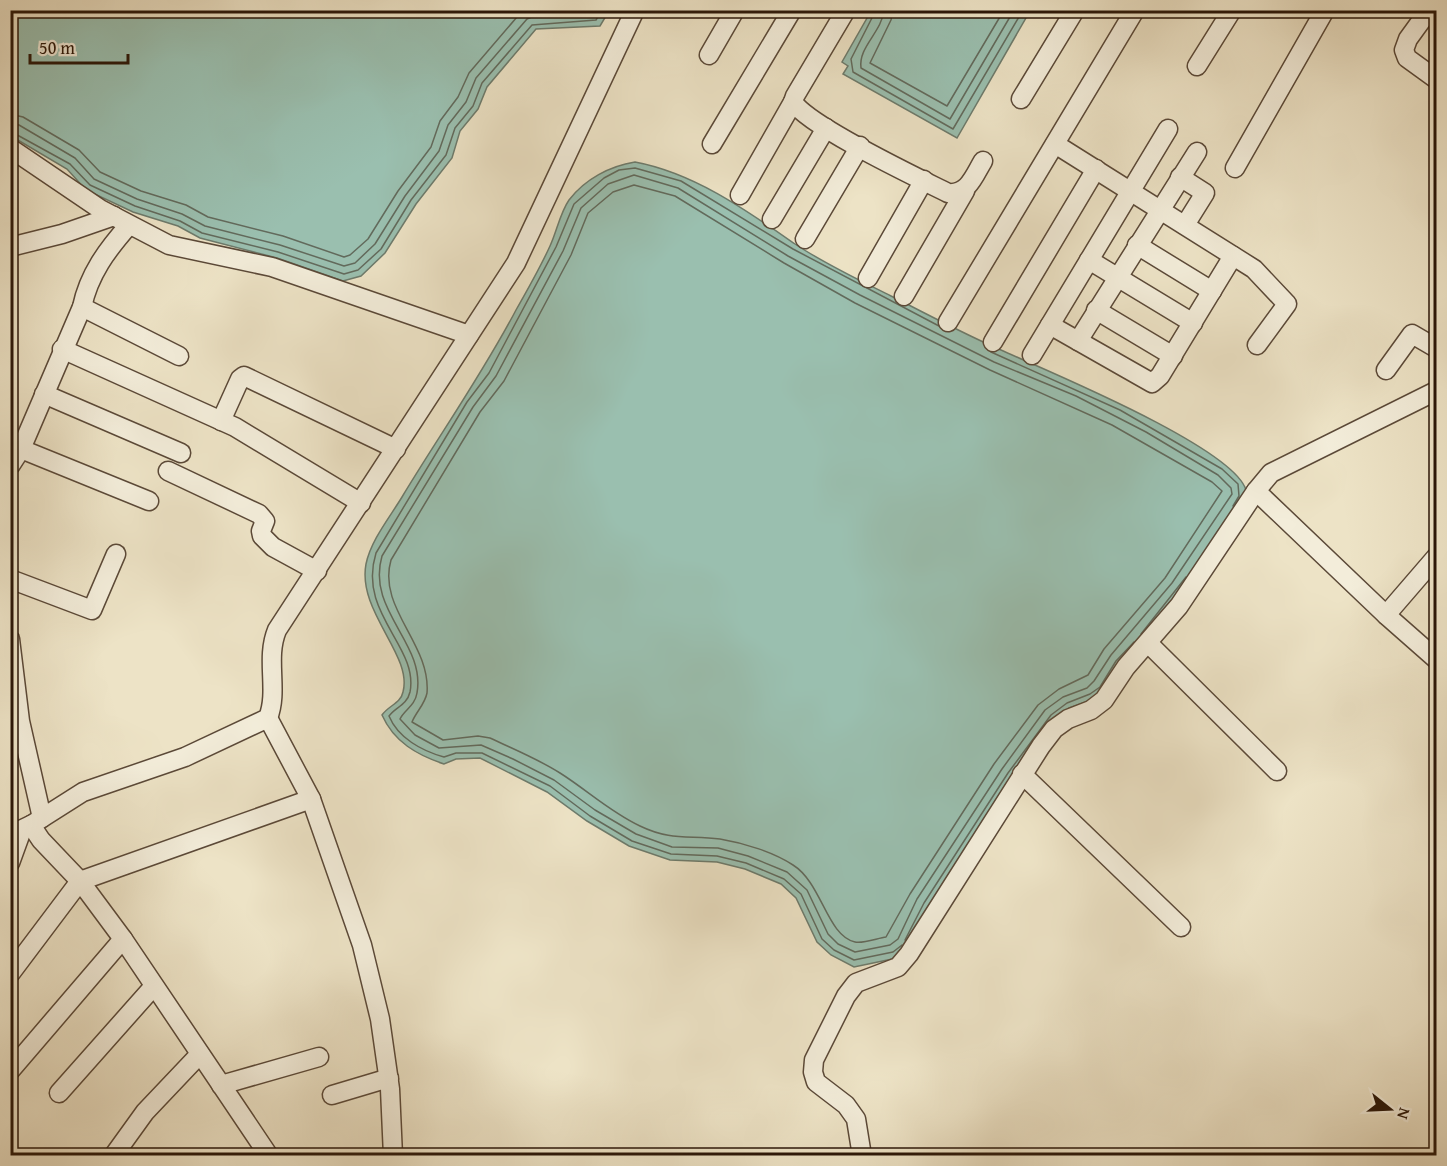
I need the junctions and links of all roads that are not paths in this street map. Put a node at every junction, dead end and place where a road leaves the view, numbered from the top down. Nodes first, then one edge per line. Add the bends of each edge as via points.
1 (635, 10) edge
2 (735, 10) edge
3 (792, 10) edge
4 (846, 10) edge
5 (1075, 10) edge
6 (1135, 10) edge
7 (1232, 10) edge
8 (1324, 10) edge
9 (1429, 10) edge
10 (709, 55) dead end
11 (1197, 66) dead end
12 (1437, 79) edge
13 (1021, 99) dead end
14 (793, 102) junction
15 (826, 128) junction
16 (1168, 129) dead end
17 (712, 144) dead end
18 (1055, 144) junction
19 (860, 146) junction
20 (10, 148) edge
21 (1197, 152) dead end
22 (983, 161) dead end
23 (1235, 168) dead end
24 (1096, 169) junction
25 (1180, 177) junction
26 (924, 180) junction
27 (965, 191) junction
28 (1130, 191) junction
29 (740, 195) dead end
30 (1160, 209) junction
31 (772, 219) dead end
32 (121, 220) junction
33 (1185, 225) junction
34 (805, 239) dead end
35 (1137, 245) junction
36 (10, 247) edge
37 (1233, 256) junction
38 (1089, 260) junction
39 (1116, 277) junction
40 (868, 278) dead end
41 (1212, 291) junction
42 (904, 296) dead end
43 (82, 307) junction
44 (1096, 310) junction
45 (948, 322) dead end
46 (1193, 323) junction
47 (1050, 325) junction
48 (470, 335) junction
49 (1078, 340) junction
50 (993, 342) dead end
51 (1257, 345) dead end
52 (1437, 348) edge
53 (62, 349) junction
54 (1032, 355) dead end
55 (179, 356) dead end
56 (1173, 356) junction
57 (1386, 370) dead end
58 (1437, 390) edge
59 (44, 394) junction
60 (221, 421) junction
61 (21, 449) junction
62 (396, 449) junction
63 (181, 453) dead end
64 (10, 466) edge
65 (168, 471) dead end
66 (1256, 491) junction
67 (149, 501) dead end
68 (361, 503) junction
69 (116, 554) dead end
70 (1437, 557) edge
71 (318, 571) junction
72 (10, 579) edge
73 (1386, 615) junction
74 (10, 639) edge
75 (1148, 643) junction
76 (1437, 659) edge
77 (268, 717) junction
78 (1276, 771) dead end
79 (1022, 774) junction
80 (311, 799) junction
81 (26, 827) edge
82 (10, 863) edge
83 (80, 881) junction
84 (1181, 927) dead end
85 (123, 939) junction
86 (10, 974) edge
87 (154, 986) junction
88 (200, 1054) junction
89 (318, 1057) dead end
90 (10, 1071) edge
91 (389, 1078) junction
92 (221, 1086) junction
93 (59, 1093) dead end
94 (332, 1095) dead end
95 (114, 1155) edge
96 (268, 1155) edge
97 (393, 1155) edge
98 (862, 1155) edge

1 - 48 street via 516,263
2 - 10 street
3 - 17 street
4 - 14 street
5 - 13 street
6 - 18 street
7 - 11 street
8 - 23 street
9 - 12 street via 1404,50 1407,58
14 - 15 street via 807,118
14 - 29 street
15 - 19 street
15 - 31 street
16 - 28 street
18 - 24 street
18 - 45 street
19 - 26 street
19 - 34 street
20 - 32 street
21 - 25 street
22 - 27 street
24 - 28 street
24 - 50 street
25 - 30 street
25 - 33 street via 1205,193
26 - 27 street via 948,193
26 - 40 street
27 - 42 street
28 - 30 street
28 - 38 street
30 - 33 street
30 - 35 street
32 - 36 street
32 - 43 street via 95,268
32 - 48 street via 169,244 272,267
33 - 37 street
35 - 39 street
35 - 41 street
37 - 41 street
37 - 51 street via 1254,269 1287,304
38 - 39 street
38 - 47 street
39 - 44 street
39 - 46 street
41 - 46 street
43 - 53 street
43 - 55 street
44 - 49 street
44 - 56 street
46 - 56 street
47 - 49 street
47 - 54 street
48 - 62 street
49 - 56 street via 1152,383
52 - 57 street via 1412,334
53 - 59 street
53 - 60 street
58 - 66 street via 1295,459 1271,473
59 - 61 street
59 - 63 street
60 - 62 street via 244,376
60 - 68 street via 255,437
61 - 64 street
61 - 67 street
62 - 68 street
65 - 71 street via 259,514 265,521 261,531 265,541
66 - 73 street
66 - 75 street via 1201,576
68 - 71 street
69 - 72 street via 92,610
70 - 73 street
71 - 77 street via 273,640 272,708
73 - 76 street
74 - 81 street via 20,721
75 - 78 street
75 - 79 street via 1104,700 1053,729
77 - 80 street
77 - 81 street via 186,757 83,792
79 - 84 street
79 - 98 street via 909,954 898,967 856,983 814,1060 816,1082 846,1104 856,1119
80 - 83 street
80 - 91 street via 362,945
81 - 82 street
81 - 83 street
83 - 85 street
83 - 86 street
85 - 87 street
85 - 90 street
87 - 88 street
87 - 93 street
88 - 92 street
88 - 95 street via 145,1112
89 - 92 street
91 - 94 street
91 - 97 street
92 - 96 street

